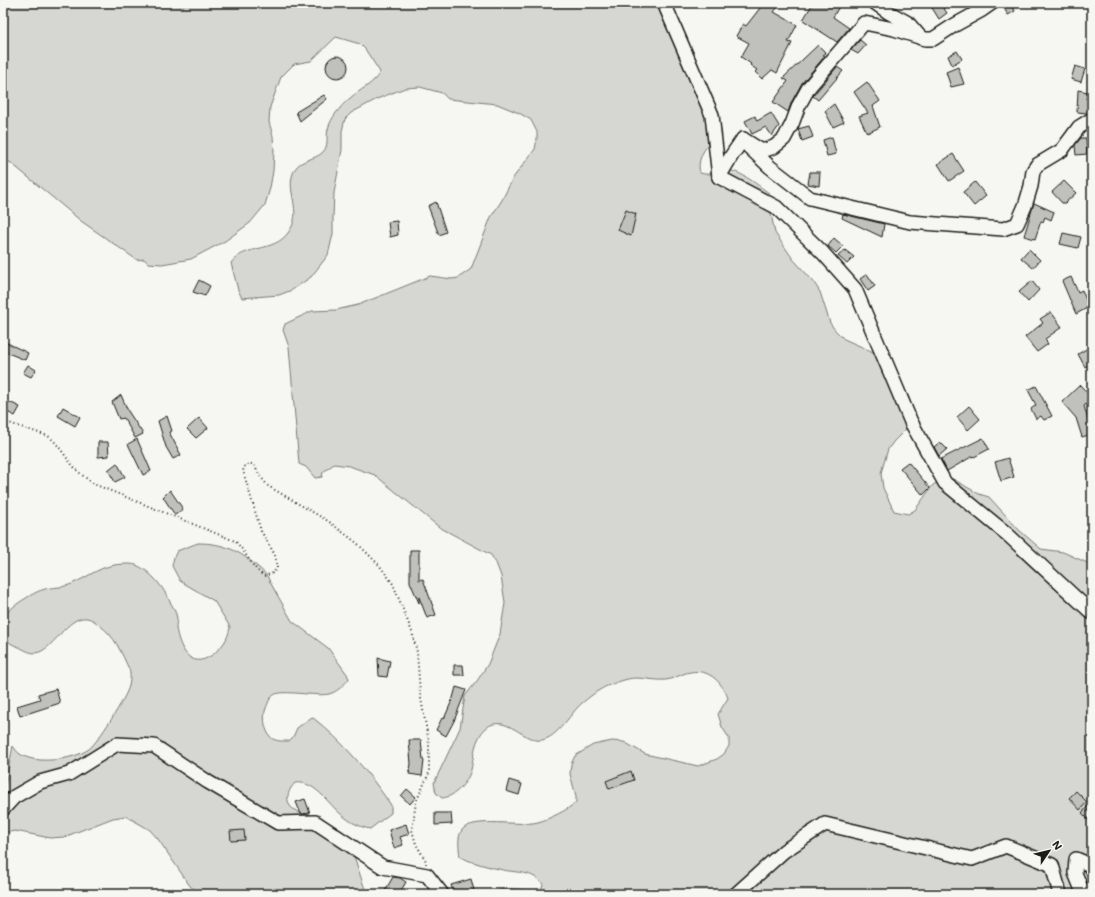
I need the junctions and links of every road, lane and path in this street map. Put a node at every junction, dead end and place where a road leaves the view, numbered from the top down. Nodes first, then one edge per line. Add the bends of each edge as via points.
1 (664, 3) edge
2 (875, 3) edge
3 (992, 3) edge
4 (921, 38) junction
5 (1092, 118) edge
6 (1092, 136) edge
7 (744, 139) junction
8 (1092, 147) edge
9 (719, 176) junction
10 (3, 421) edge
11 (1092, 613) edge
12 (3, 809) edge
13 (1092, 868) edge
14 (427, 875) junction
15 (442, 894) edge
16 (736, 894) edge
17 (1060, 894) edge
18 (1080, 894) edge

1 - 9 street via 712,115
2 - 4 street via 908,23
3 - 4 street via 933,40
4 - 7 street via 894,29 864,24 809,87 784,140 762,151
5 - 7 street via 1079,127 1062,150 1037,165 1017,224 1003,229 910,222 810,198 770,167
6 - 8 path
7 - 9 street
9 - 11 street via 776,207 855,289 911,422 945,483 1007,534
10 - 14 path via 54,440 75,468 96,485 235,541 258,572 264,576 273,573 277,568 275,555 261,531 251,501 243,472 248,463 254,465 268,486 328,521 357,543 380,566 393,584 417,652 420,693 429,743 429,773 416,802 412,830 416,844 426,861
12 - 14 street via 14,797 40,782 69,774 117,744 154,746 208,782 278,823 315,822 383,867
13 - 18 street via 1076,859 1075,873 1082,890
14 - 15 street
16 - 17 street via 784,851 825,824 972,860 1006,846 1052,865

